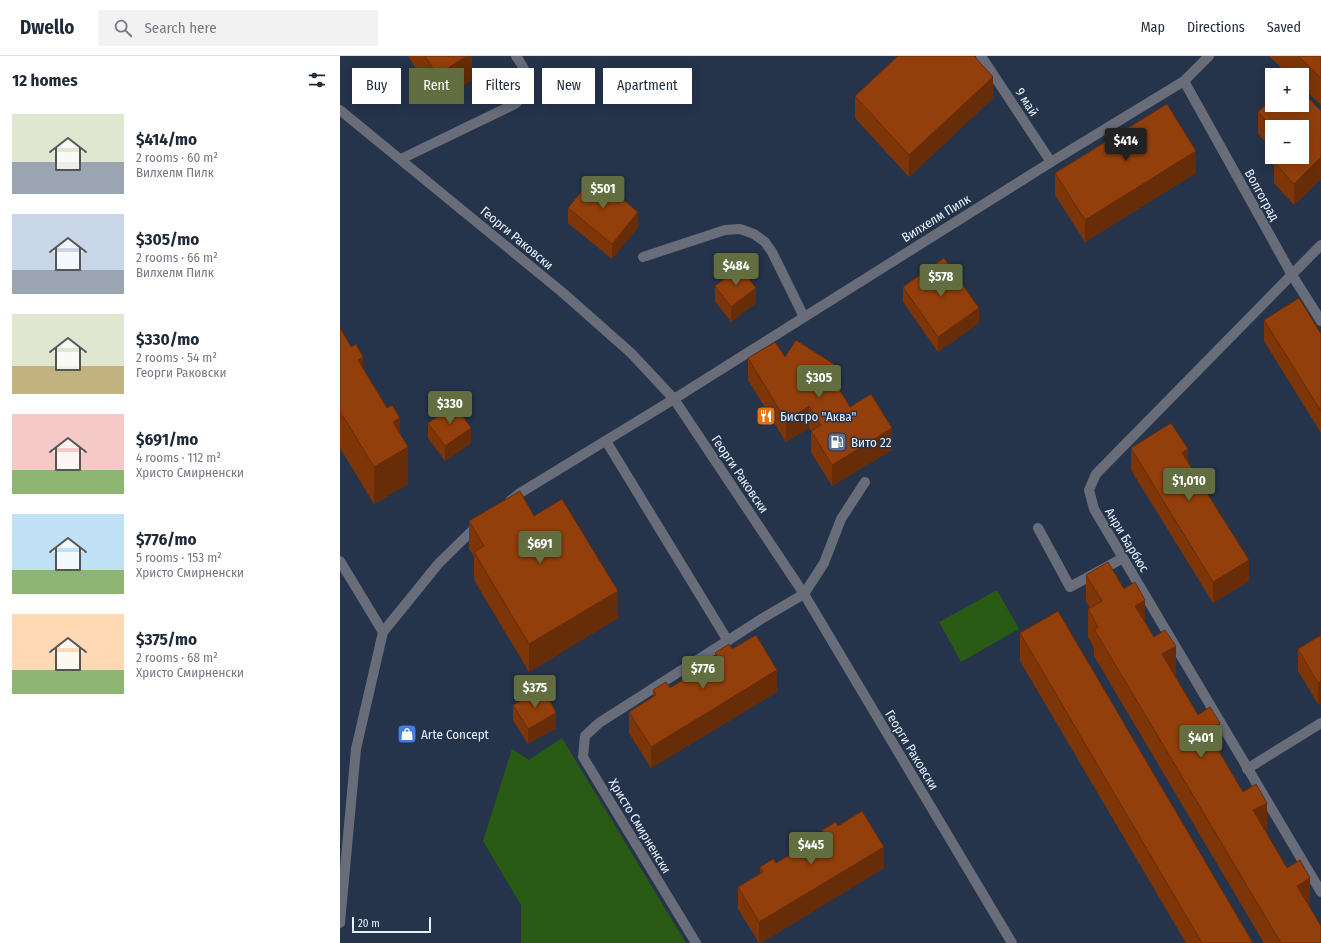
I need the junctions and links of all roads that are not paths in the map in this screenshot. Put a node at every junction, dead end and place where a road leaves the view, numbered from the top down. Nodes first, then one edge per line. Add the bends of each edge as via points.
1 (516, 56) edge
2 (981, 56) edge
3 (1209, 56) edge
4 (1184, 81) junction
5 (340, 110) edge
6 (401, 159) junction
7 (1051, 162) junction
8 (1321, 245) edge
9 (643, 257) dead end
10 (1292, 275) junction
11 (804, 317) junction
12 (1321, 321) edge
13 (674, 399) junction
14 (606, 441) junction
15 (865, 482) dead end
16 (503, 505) edge
17 (486, 518) edge
18 (1038, 528) dead end
19 (1123, 558) junction
20 (340, 561) edge
21 (804, 594) junction
22 (383, 632) junction
23 (728, 641) junction
24 (1321, 723) edge
25 (1248, 769) junction
26 (1321, 892) edge
27 (341, 899) edge
28 (340, 923) edge
29 (696, 943) edge
30 (1012, 943) edge

1 - 6 street via 526,71 528,82 524,97 515,104
2 - 7 street, 9 май
3 - 4 street, Вилхелм Пилк
4 - 7 street, Вилхелм Пилк
4 - 10 street, Волгоград
5 - 6 street, Георги Раковски
6 - 13 street, Георги Раковски via 626,348
7 - 11 street, Вилхелм Пилк
8 - 10 street, Анри Барбюс
9 - 11 street via 725,230 740,229 754,234 765,242 772,252
10 - 12 street, Волгоград
10 - 19 street, Анри Барбюс via 1096,474 1088,490 1094,509
11 - 13 street, Вилхелм Пилк
13 - 14 street, Вилхелм Пилк
13 - 21 street, Георги Раковски
14 - 16 street, Вилхелм Пилк
14 - 23 street
15 - 21 street via 841,519 824,563
17 - 22 street via 439,563
18 - 19 street via 1070,587
19 - 25 street, Анри Барбюс
20 - 22 street
21 - 23 street, Христо Смирненски
21 - 30 street, Георги Раковски
22 - 27 street via 356,749
23 - 29 street, Христо Смирненски via 599,722 585,736 582,757
24 - 25 street
25 - 26 street, Анри Барбюс
27 - 28 street

